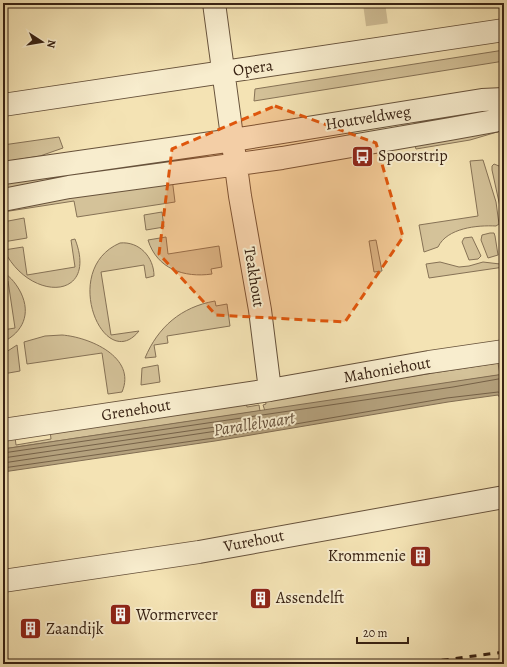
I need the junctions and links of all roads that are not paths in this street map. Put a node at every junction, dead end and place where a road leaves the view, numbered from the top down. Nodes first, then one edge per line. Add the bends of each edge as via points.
1 (214, 3) edge
2 (504, 30) edge
3 (223, 72) junction
4 (504, 99) edge
5 (3, 105) edge
6 (504, 117) edge
7 (233, 140) junction
8 (236, 165) junction
9 (3, 173) edge
10 (3, 200) edge
11 (504, 351) edge
12 (270, 390) junction
13 (3, 430) edge
14 (504, 497) edge
15 (3, 581) edge

1 - 3 street
2 - 3 street, Opera
3 - 5 street, Opera
3 - 7 street
4 - 7 street, Houtveldweg via 482,100
6 - 8 street, Houtveldweg via 443,131
7 - 8 street
7 - 9 street, Houtveldweg
8 - 10 street, Houtveldweg via 69,187
8 - 12 street, Teakhout via 260,310
11 - 12 street, Mahoniehout
12 - 13 street, Grenehout
14 - 15 street, Vurehout via 199,552

